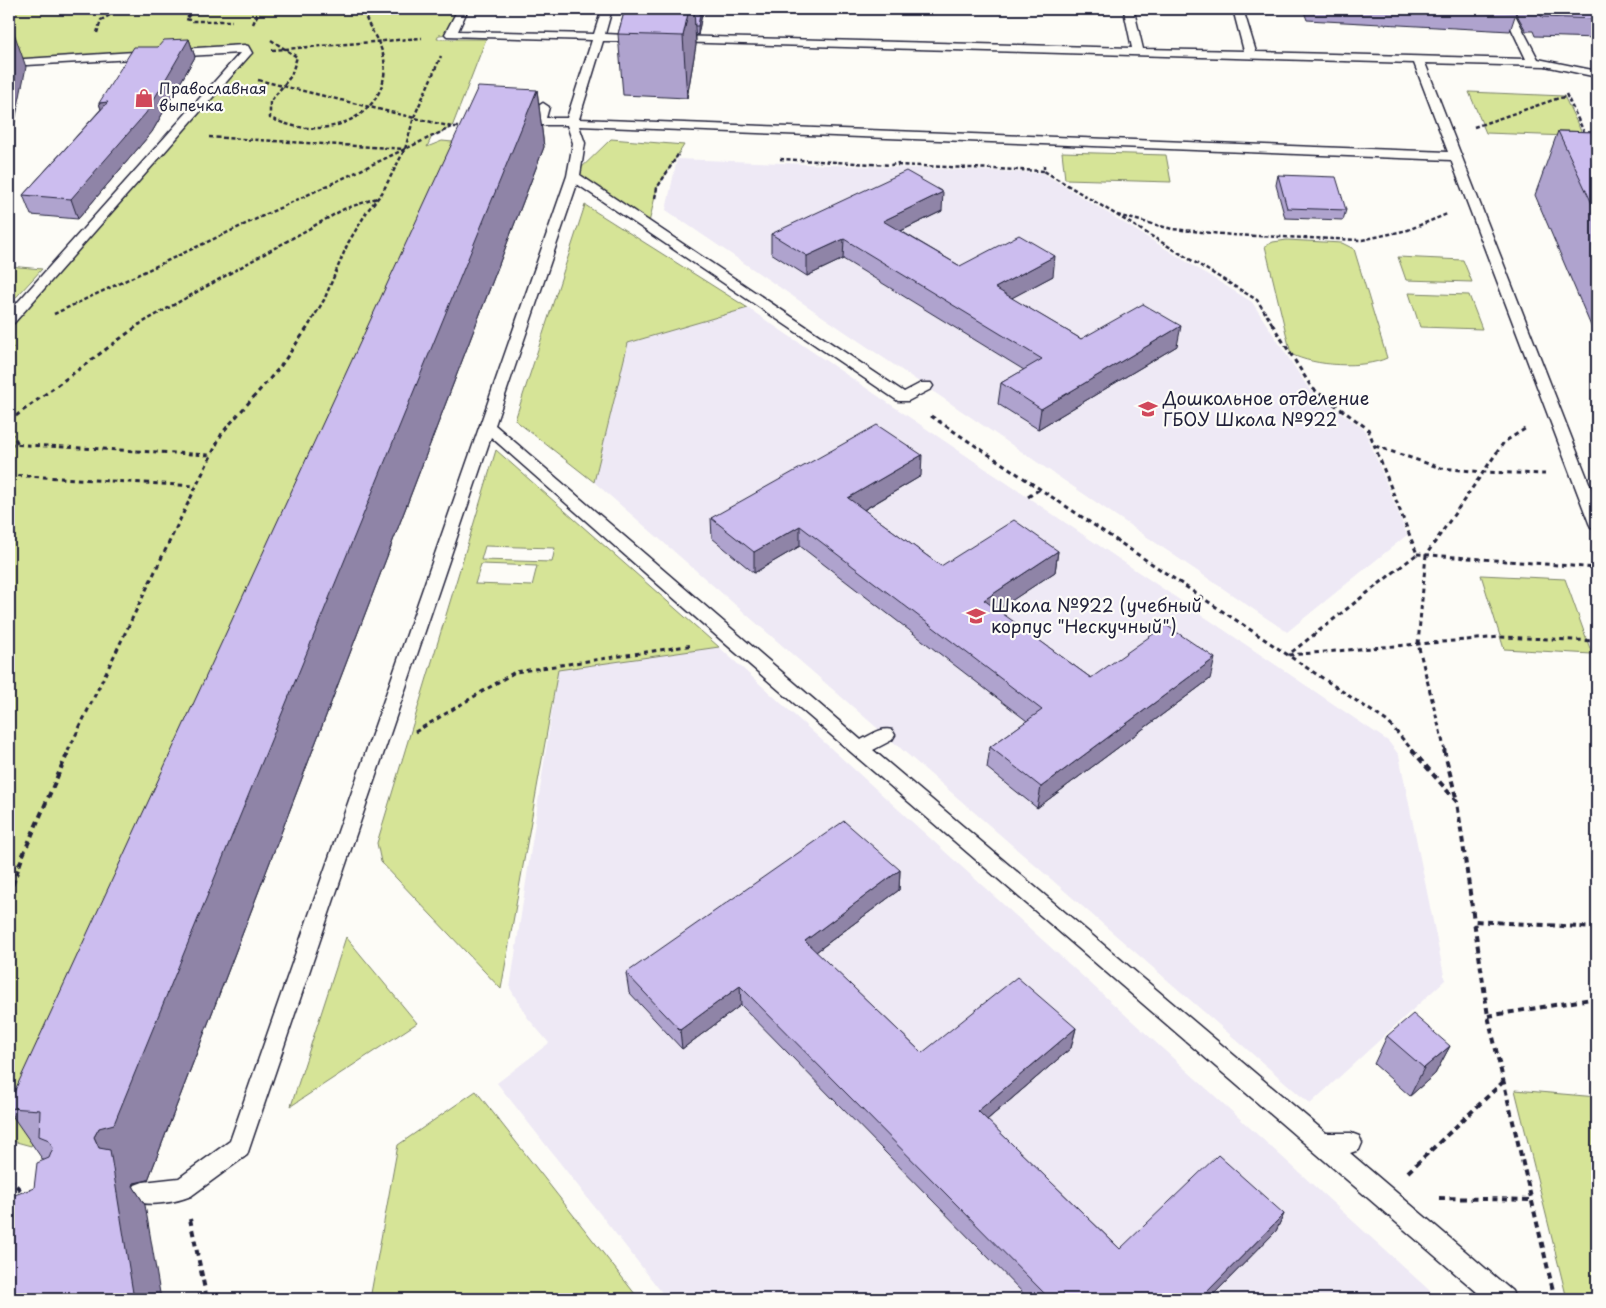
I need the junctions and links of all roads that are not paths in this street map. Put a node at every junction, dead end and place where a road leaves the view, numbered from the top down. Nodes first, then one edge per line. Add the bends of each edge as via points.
1 (463, 9) edge
2 (607, 9) edge
3 (1238, 9) edge
4 (1507, 9) edge
5 (1129, 11) dead end
6 (598, 37) junction
7 (1138, 52) junction
8 (1251, 55) junction
9 (1418, 59) junction
10 (9, 63) edge
11 (1534, 63) junction
12 (1597, 74) edge
13 (543, 107) dead end
14 (572, 122) junction
15 (1455, 156) junction
16 (573, 176) junction
17 (9, 320) edge
18 (926, 386) dead end
19 (487, 426) junction
20 (1597, 523) edge
21 (886, 735) dead end
22 (860, 749) junction
23 (1351, 1143) dead end
24 (1322, 1144) junction
25 (143, 1194) dead end
26 (1503, 1299) edge

1 - 6 lane via 451,34
2 - 6 lane
3 - 8 lane
4 - 11 lane
5 - 7 lane
6 - 7 lane
6 - 14 lane
7 - 8 lane
8 - 9 lane
9 - 11 lane
9 - 15 lane
10 - 17 lane via 244,48 246,53 185,114 174,134
11 - 12 lane
13 - 14 lane via 539,121
14 - 15 lane
14 - 16 lane via 580,143
15 - 20 lane
16 - 18 lane via 903,398
16 - 19 lane
19 - 22 lane
19 - 25 lane via 239,1148 183,1188
21 - 22 lane
22 - 24 lane
23 - 24 lane
24 - 26 lane

